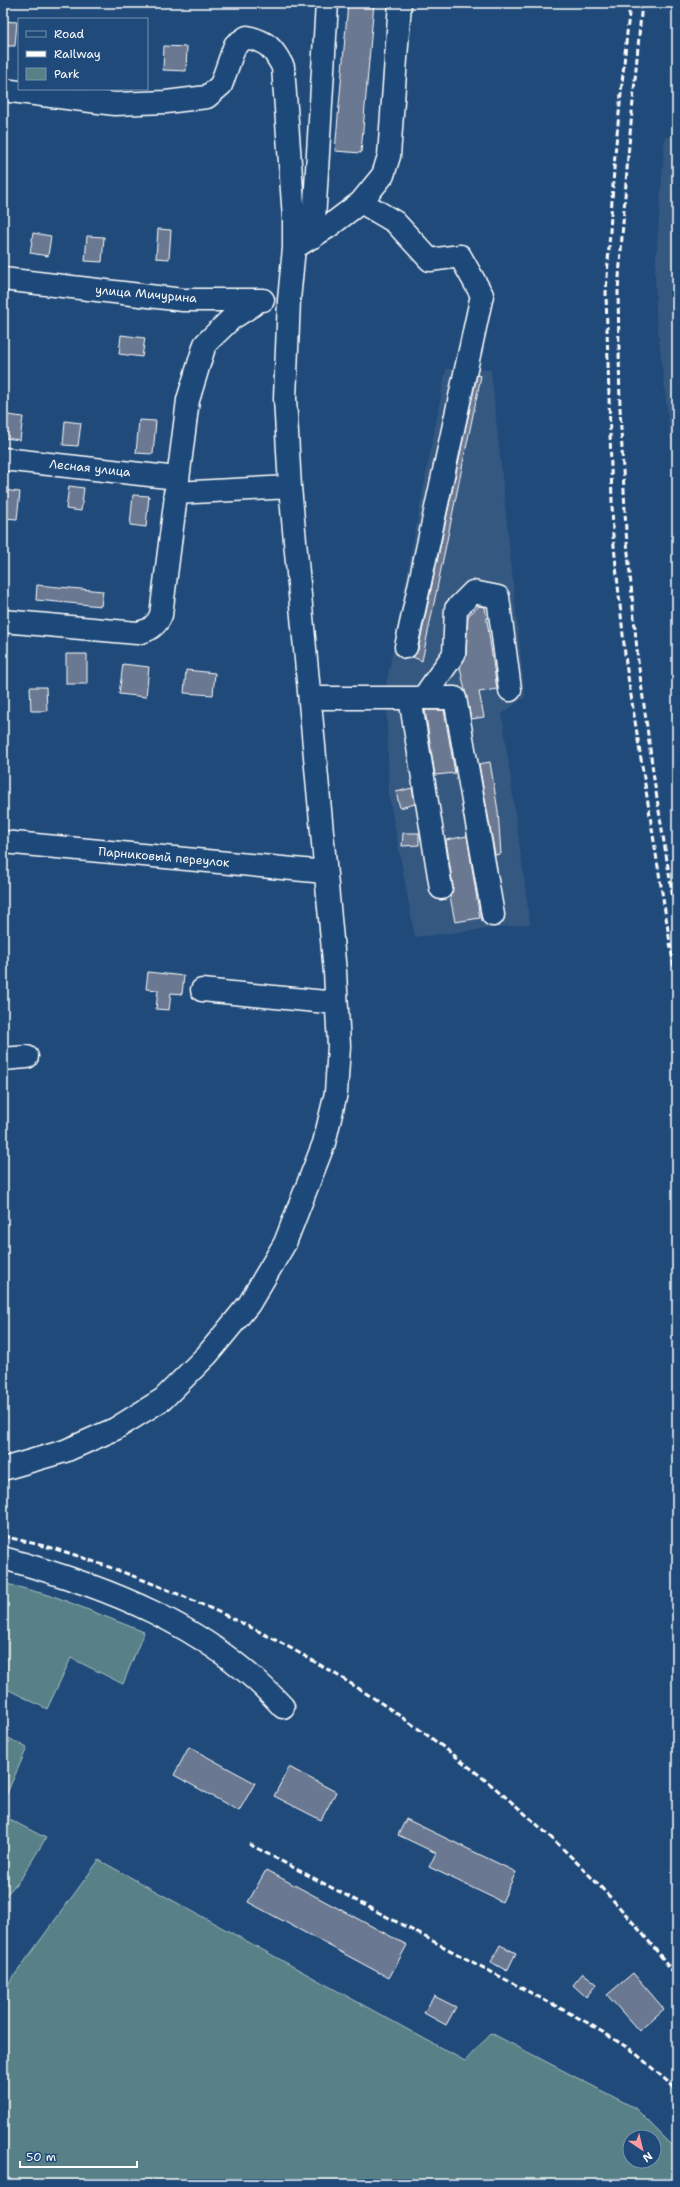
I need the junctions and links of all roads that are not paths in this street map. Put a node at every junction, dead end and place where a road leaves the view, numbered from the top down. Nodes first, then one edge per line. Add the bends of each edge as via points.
1 (327, 3) edge
2 (400, 3) edge
3 (3, 90) edge
4 (361, 202) junction
5 (313, 237) junction
6 (294, 248) junction
7 (3, 279) edge
8 (258, 300) junction
9 (289, 300) junction
10 (3, 459) edge
11 (176, 485) junction
12 (290, 487) junction
13 (3, 621) edge
14 (406, 647) dead end
15 (510, 690) dead end
16 (310, 698) junction
17 (416, 698) junction
18 (3, 842) edge
19 (325, 872) junction
20 (441, 888) dead end
21 (493, 915) dead end
22 (202, 990) dead end
23 (336, 1003) junction
24 (27, 1057) dead end
25 (3, 1059) edge
26 (3, 1469) edge
27 (3, 1558) edge
28 (283, 1707) dead end

1 - 5 street
2 - 4 street via 389,156 383,175
3 - 6 street via 115,104 207,97 221,85 235,45 247,37 264,41 276,53 283,67
4 - 5 street
4 - 14 street via 395,222 430,260 460,256 482,295
5 - 6 street
6 - 9 street
7 - 8 street, улица Мичурина via 183,300
8 - 9 street, улица Мичурина
8 - 11 street via 231,319 205,344 188,400
9 - 12 street via 285,398
10 - 11 street, Лесная улица
11 - 12 street, Лесная улица
11 - 13 street via 161,615 158,623 152,628 136,633
12 - 16 street
15 - 17 street via 498,597 473,592 456,608 454,654
16 - 17 street
16 - 19 street
17 - 20 street
17 - 21 street via 455,698
18 - 19 street, Парниковый переулок
19 - 23 street
22 - 23 street
23 - 26 street via 339,1046 336,1093 324,1143 285,1243 249,1304 207,1355 163,1399 116,1429 72,1448
24 - 25 street
27 - 28 street via 56,1572 129,1599 186,1629 234,1661 261,1683

